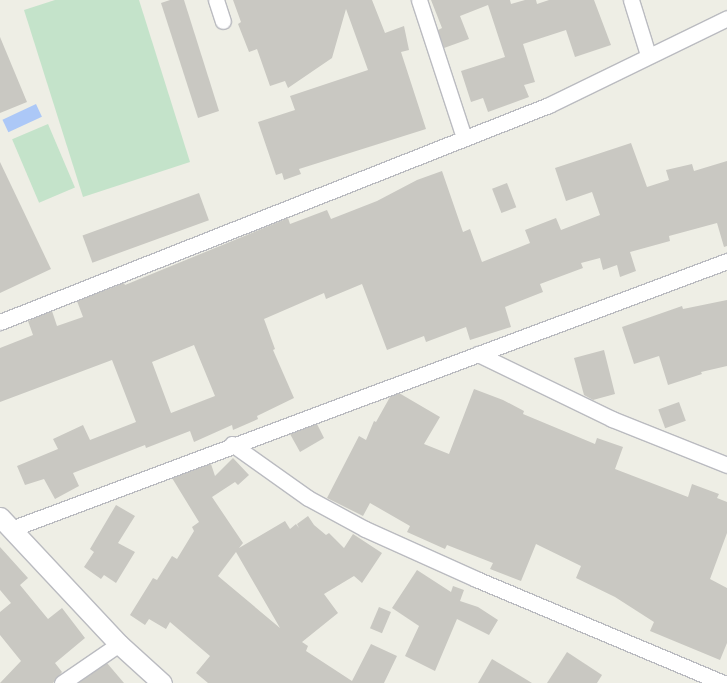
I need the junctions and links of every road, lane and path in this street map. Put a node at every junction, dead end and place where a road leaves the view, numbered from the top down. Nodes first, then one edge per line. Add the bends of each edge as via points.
1 (216, 0) edge
2 (419, 0) edge
3 (631, 0) edge
4 (727, 18) edge
5 (223, 21) dead end
6 (648, 55) junction
7 (464, 138) junction
8 (727, 261) edge
9 (0, 322) edge
10 (478, 354) junction
11 (232, 444) junction
12 (727, 465) edge
13 (6, 523) edge
14 (119, 644) junction
15 (62, 683) edge
16 (162, 683) edge
17 (724, 683) edge

1 - 5 street
2 - 7 street
3 - 6 street
4 - 6 street
6 - 7 street via 607,79
7 - 9 street
8 - 10 street
10 - 11 street
10 - 12 street via 612,419
11 - 13 street
11 - 17 street via 308,498 365,529
13 - 14 street
14 - 15 street
14 - 16 street

